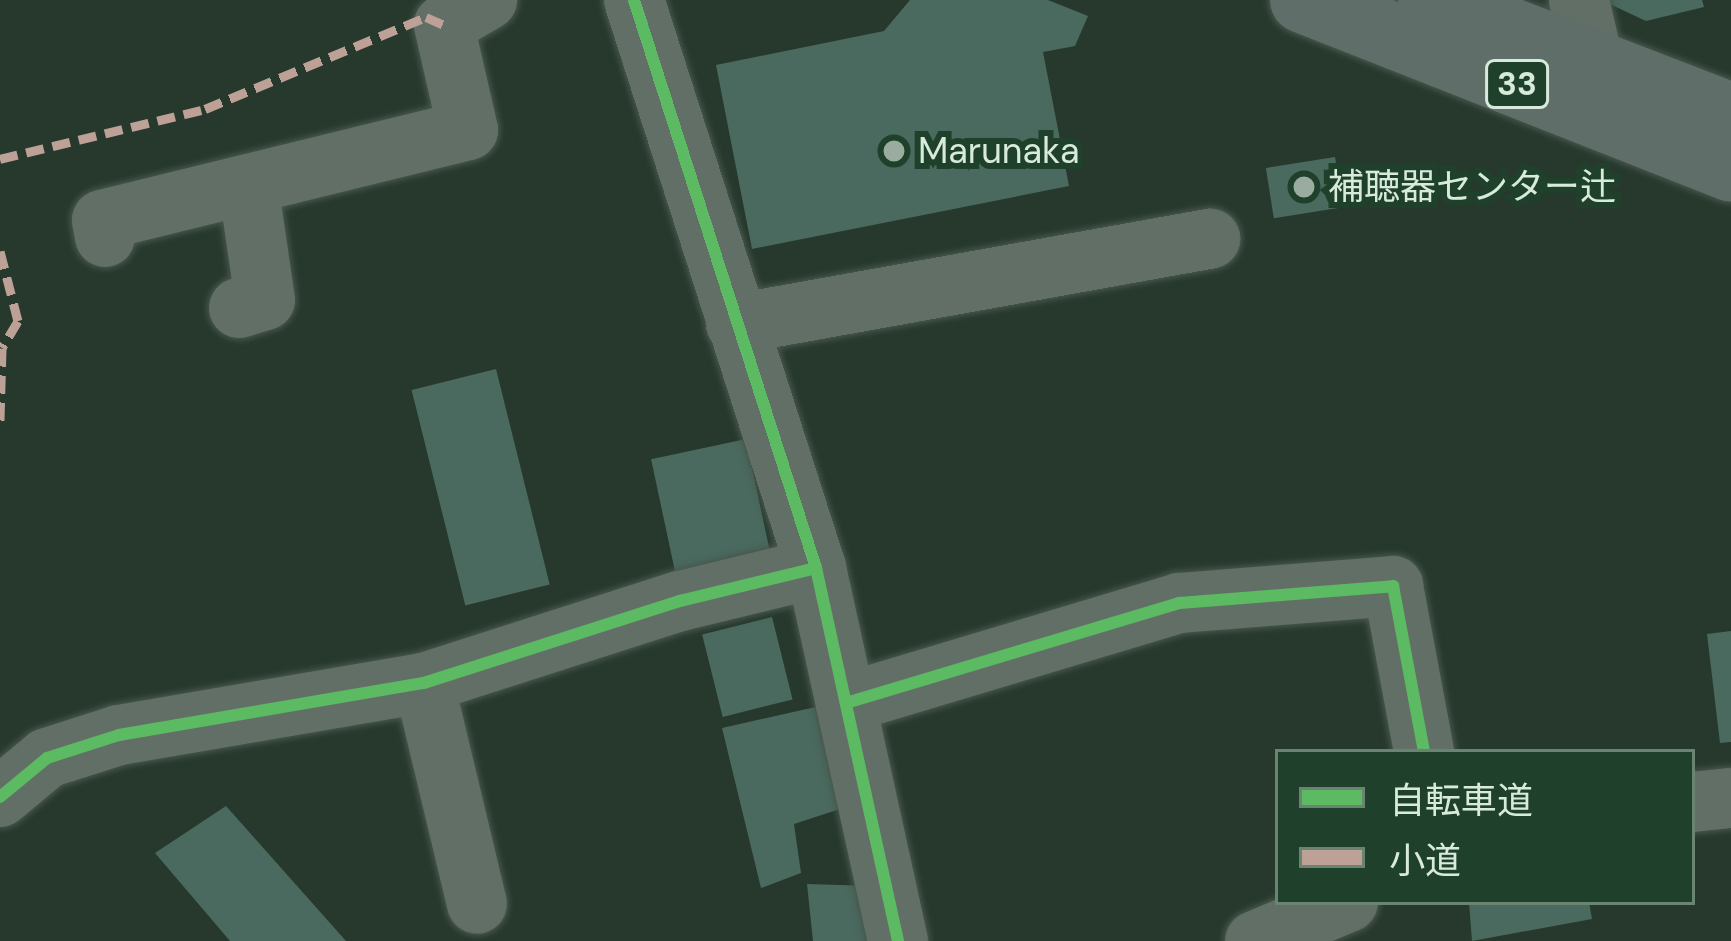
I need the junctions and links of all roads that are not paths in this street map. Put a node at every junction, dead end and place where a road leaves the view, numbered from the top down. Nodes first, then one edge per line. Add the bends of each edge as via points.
1 (487, 0) edge
2 (634, 0) edge
3 (1303, 0) edge
4 (1431, 0) edge
5 (1579, 0) edge
6 (1600, 91) junction
7 (1731, 116) edge
8 (1731, 169) edge
9 (248, 184) junction
10 (105, 237) dead end
11 (1210, 239) dead end
12 (239, 308) dead end
13 (736, 324) junction
14 (816, 568) junction
15 (424, 683) junction
16 (846, 703) junction
17 (1423, 749) edge
18 (0, 797) edge
19 (1731, 798) edge
20 (1695, 802) edge
21 (478, 904) dead end
22 (1341, 905) edge
23 (898, 941) edge
24 (1255, 941) edge

1 - 9 street via 444,25 467,130
2 - 13 street
3 - 6 main road, 33
4 - 6 main road, 33
5 - 6 street
6 - 7 main road, 33
6 - 8 main road, 33
9 - 10 street via 102,220
9 - 12 street via 265,299
11 - 13 street
13 - 14 street
14 - 15 street
14 - 16 street
15 - 18 street via 119,735 47,758
15 - 21 street
16 - 17 street via 1179,603 1393,586
16 - 23 street
19 - 20 street
22 - 24 street

